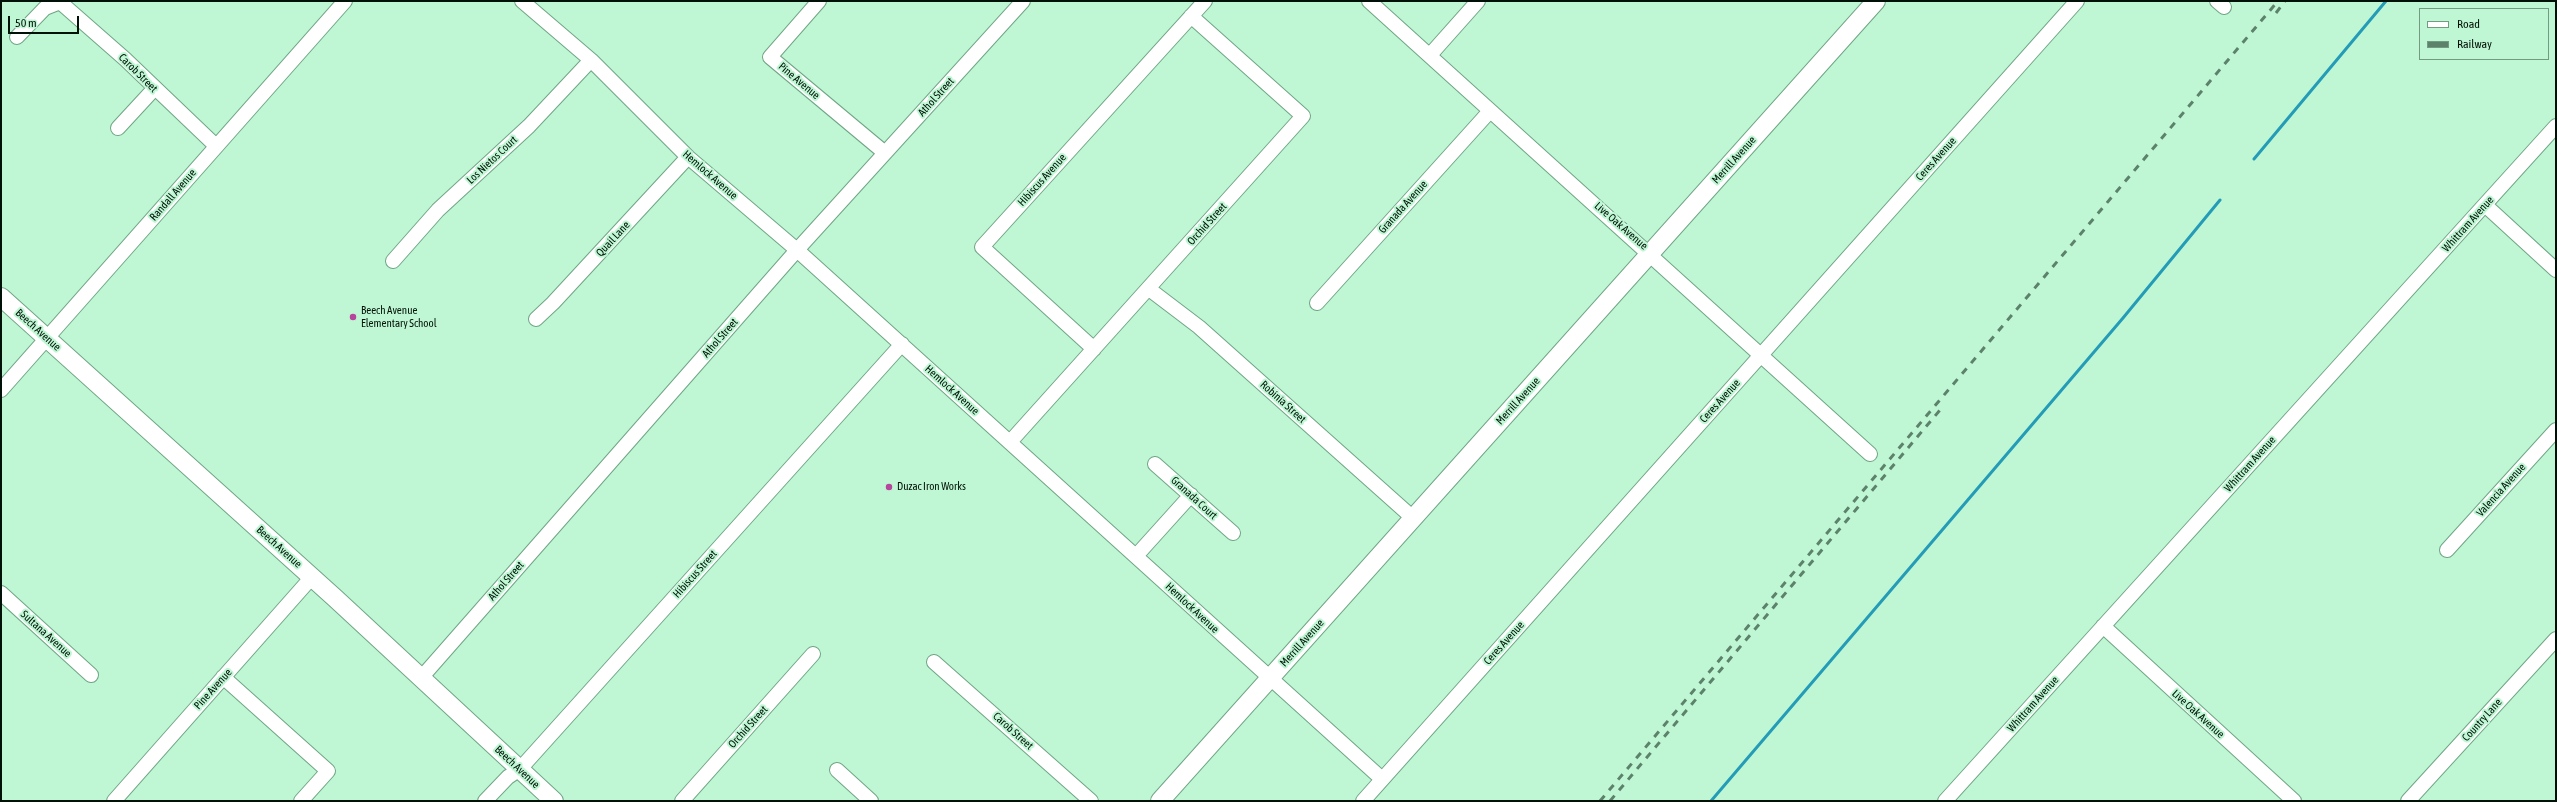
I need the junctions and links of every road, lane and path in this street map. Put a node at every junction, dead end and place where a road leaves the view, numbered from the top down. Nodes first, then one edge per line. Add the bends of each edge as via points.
1 (346, 1) edge
2 (522, 1) edge
3 (819, 1) edge
4 (1023, 1) edge
5 (1205, 1) edge
6 (1369, 1) edge
7 (1478, 1) edge
8 (1876, 1) edge
9 (2077, 1) edge
10 (60, 2) edge
11 (1191, 16) junction
12 (17, 37) dead end
13 (1430, 55) junction
14 (590, 60) junction
15 (154, 89) junction
16 (1490, 111) junction
17 (2556, 126) edge
18 (118, 128) dead end
19 (216, 146) junction
20 (885, 154) junction
21 (688, 157) junction
22 (2485, 205) junction
23 (797, 250) junction
24 (1651, 253) junction
25 (393, 261) dead end
26 (2556, 270) edge
27 (1149, 289) junction
28 (1, 297) edge
29 (1317, 304) dead end
30 (536, 319) dead end
31 (47, 338) junction
32 (902, 344) junction
33 (1094, 349) junction
34 (1762, 354) junction
35 (1, 390) edge
36 (2556, 430) edge
37 (1010, 442) junction
38 (1870, 454) dead end
39 (1155, 464) dead end
40 (1191, 495) junction
41 (1413, 518) junction
42 (1233, 533) dead end
43 (2447, 550) dead end
44 (1136, 556) junction
45 (312, 577) junction
46 (1, 593) edge
47 (2103, 626) junction
48 (2556, 639) edge
49 (813, 654) dead end
50 (934, 662) dead end
51 (91, 675) dead end
52 (224, 677) junction
53 (421, 678) junction
54 (1270, 678) junction
55 (520, 769) junction
56 (837, 770) dead end
57 (1382, 779) junction
58 (114, 801) edge
59 (301, 801) edge
60 (485, 801) edge
61 (554, 801) edge
62 (682, 801) edge
63 (871, 801) edge
64 (1091, 801) edge
65 (1160, 801) edge
66 (1363, 801) edge
67 (1945, 801) edge
68 (2294, 801) edge
69 (2408, 801) edge

1 - 19 street, Randall Avenue
2 - 14 street, Hemlock Avenue
3 - 20 street, Pine Avenue via 770,57
4 - 20 street, Athol Street
5 - 11 street, Hibiscus Avenue
6 - 13 street, Live Oak Avenue
7 - 13 street
8 - 24 main road, Merrill Avenue
9 - 34 street, Ceres Avenue
10 - 12 street via 45,8
10 - 15 street, Carob Street
11 - 27 street, Orchid Street via 1303,116
11 - 33 street, Hibiscus Avenue via 982,247
13 - 16 street, Live Oak Avenue
14 - 21 street, Hemlock Avenue
14 - 25 street, Los Nietos Court via 529,126 438,210
15 - 18 street
15 - 19 street, Carob Street
16 - 24 street, Live Oak Avenue
16 - 29 street, Granada Avenue
17 - 22 street, Whittram Avenue
19 - 31 street, Randall Avenue
20 - 23 street, Athol Street
21 - 23 street, Hemlock Avenue
21 - 30 street, Quail Lane via 554,303
22 - 26 street
22 - 47 street, Whittram Avenue
23 - 32 street, Hemlock Avenue
23 - 53 street, Athol Street
24 - 34 street, Live Oak Avenue
24 - 41 main road, Merrill Avenue
27 - 33 street, Orchid Street
27 - 41 street, Robinia Street via 1198,327
28 - 31 main road, Beech Avenue
31 - 35 street, Randall Avenue
31 - 45 main road, Beech Avenue
32 - 37 street, Hemlock Avenue
32 - 55 street, Hibiscus Street
33 - 37 street, Orchid Street
34 - 38 street, Live Oak Avenue
34 - 57 street, Ceres Avenue
36 - 43 street, Valencia Avenue
37 - 44 street, Hemlock Avenue
39 - 40 street, Granada Court
40 - 42 street, Granada Court
40 - 44 street
41 - 54 main road, Merrill Avenue
44 - 54 street, Hemlock Avenue
45 - 52 street, Pine Avenue
45 - 53 main road, Beech Avenue
46 - 51 street, Sultana Avenue
47 - 67 street, Whittram Avenue
47 - 68 street, Live Oak Avenue
48 - 69 street, Country Lane
49 - 62 street, Orchid Street
50 - 64 street, Carob Street
52 - 58 street, Pine Avenue
52 - 59 street via 328,771
53 - 55 main road, Beech Avenue
54 - 57 street, Hemlock Avenue
54 - 65 main road, Merrill Avenue
55 - 60 street, Hibiscus Street via 508,777
55 - 61 main road, Beech Avenue
56 - 63 street
57 - 66 street, Ceres Avenue

